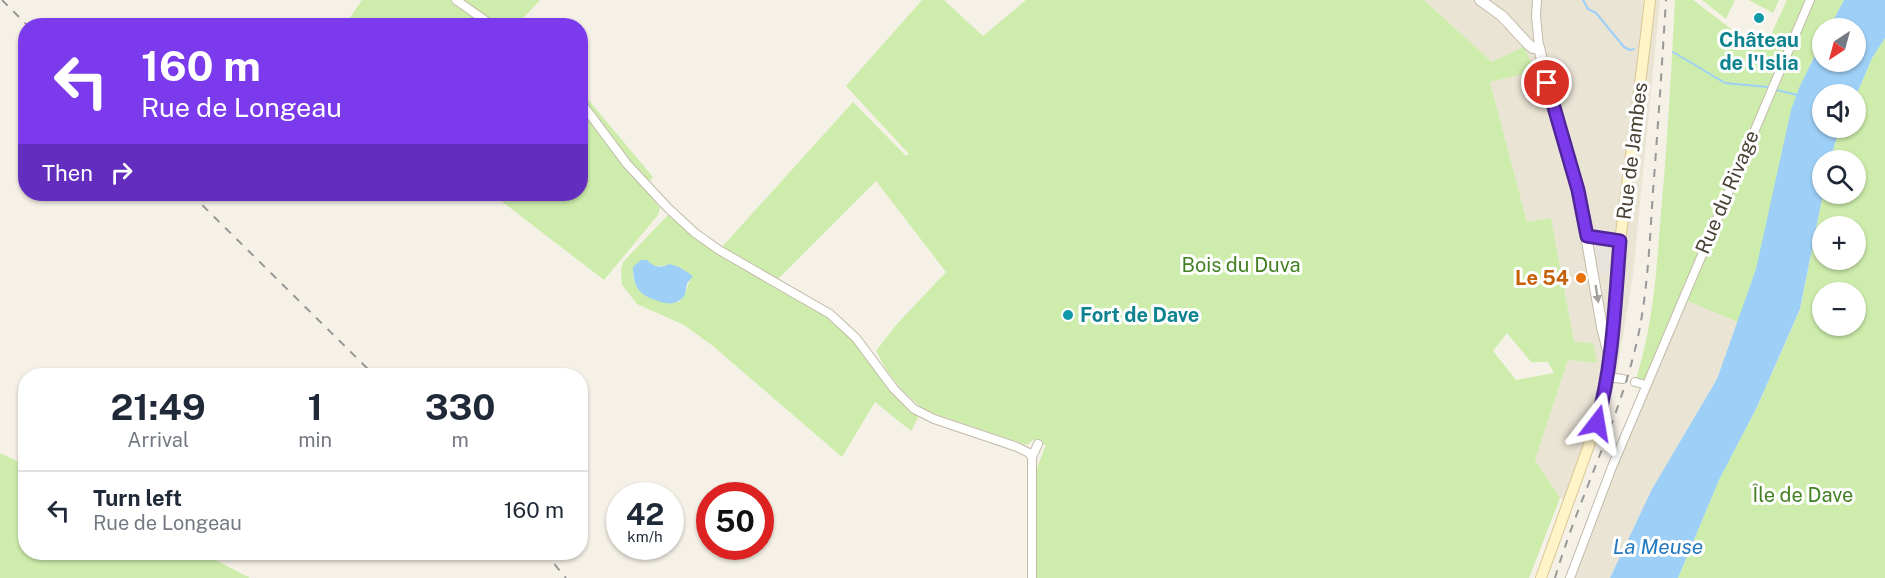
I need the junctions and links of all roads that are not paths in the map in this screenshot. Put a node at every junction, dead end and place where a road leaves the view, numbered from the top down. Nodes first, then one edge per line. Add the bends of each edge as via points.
1 (456, 0) edge
2 (1480, 0) edge
3 (1537, 0) edge
4 (1650, 0) edge
5 (1810, 0) edge
6 (482, 18) edge
7 (1539, 47) junction
8 (588, 112) edge
9 (1587, 236) junction
10 (1620, 241) junction
11 (1609, 356) junction
12 (1607, 377) junction
13 (1623, 379) dead end
14 (1635, 382) dead end
15 (1646, 386) junction
16 (1038, 444) dead end
17 (1032, 457) junction
18 (1032, 578) edge
19 (1540, 578) edge
20 (1570, 578) edge

1 - 6 street
2 - 7 street via 1502,16 1528,45
3 - 7 street
4 - 10 main road, Rue de Jambes
5 - 15 street, Rue du Rivage
7 - 9 street
8 - 17 street via 627,164 694,233 830,314 856,338 914,409 934,420 1017,447
9 - 10 street
9 -> 11 street
10 - 11 main road, Rue de Jambes
11 - 12 main road, Rue de Jambes
12 - 13 street
12 - 19 main road, Rue de Jambes via 1597,423
14 - 15 street
15 - 20 street, Rue du Rivage
16 - 17 street
17 - 18 street

